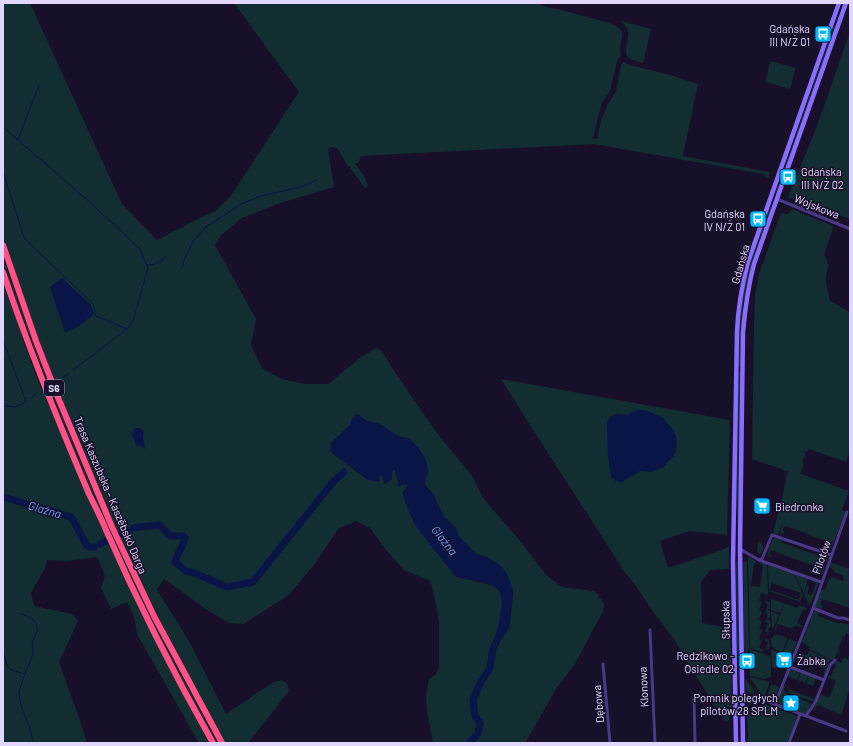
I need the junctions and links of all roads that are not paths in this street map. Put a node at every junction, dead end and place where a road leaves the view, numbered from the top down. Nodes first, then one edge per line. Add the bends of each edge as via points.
1 (839, 3) edge
2 (846, 3) edge
3 (808, 93) junction
4 (806, 116) junction
5 (777, 199) junction
6 (850, 229) edge
7 (3, 246) edge
8 (3, 272) edge
9 (847, 512) dead end
10 (109, 528) junction
11 (740, 542) joint
12 (734, 544) joint
13 (118, 549) junction
14 (740, 549) junction
15 (831, 555) junction
16 (757, 559) junction
17 (821, 582) junction
18 (813, 608) junction
19 (850, 620) edge
20 (650, 630) dead end
21 (835, 660) dead end
22 (603, 664) dead end
23 (790, 667) junction
24 (824, 680) junction
25 (735, 697) junction
26 (742, 697) junction
27 (694, 698) dead end
28 (775, 704) junction
29 (800, 714) junction
30 (806, 716) junction
31 (846, 731) dead end
32 (213, 743) edge
33 (222, 743) edge
34 (610, 743) edge
35 (655, 743) edge
36 (695, 743) edge
37 (736, 743) edge
38 (743, 743) edge
39 (789, 743) edge

1 - 3 main road, Gdańska
2 - 4 main road, Gdańska
3 - 4 main road
3 - 12 main road, Gdańska via 748,262 742,286 737,332
4 - 5 main road, Gdańska
5 - 6 street, Wojskowa
5 - 11 main road, Gdańska via 754,264 744,313
7 - 10 highway, Trasa Kaszubska – Kaszëbskô Darga / S6
8 - 10 highway, Trasa Kaszubska – Kaszëbskô Darga / S6 via 81,476
9 - 15 street, Pilotów
10 - 13 highway, Trasa Kaszubska – Kaszëbskô Darga / S6
11 - 14 main road, Słupska
12 - 25 main road, Słupska
13 - 32 highway, Trasa Kaszubska – Kaszëbskô Darga / S6 via 156,636
13 - 33 highway, Trasa Kaszubska – Kaszëbskô Darga / S6
14 - 16 street
14 - 26 main road, Słupska
15 - 16 street via 772,535 762,559
15 - 17 street, Pilotów
16 - 17 street
17 - 18 street, Pilotów
18 - 19 street
18 - 23 street, Pilotów
20 - 35 street, Klonowa
21 - 24 street
22 - 34 street, Dębowa
23 - 24 street
23 - 28 street, Pilotów
24 - 30 street via 816,701
25 - 26 main road
25 - 37 main road, Słupska
26 - 28 street
26 - 38 main road, Słupska
27 - 36 street
28 - 29 street
29 - 30 street
29 - 39 street
30 - 31 street

